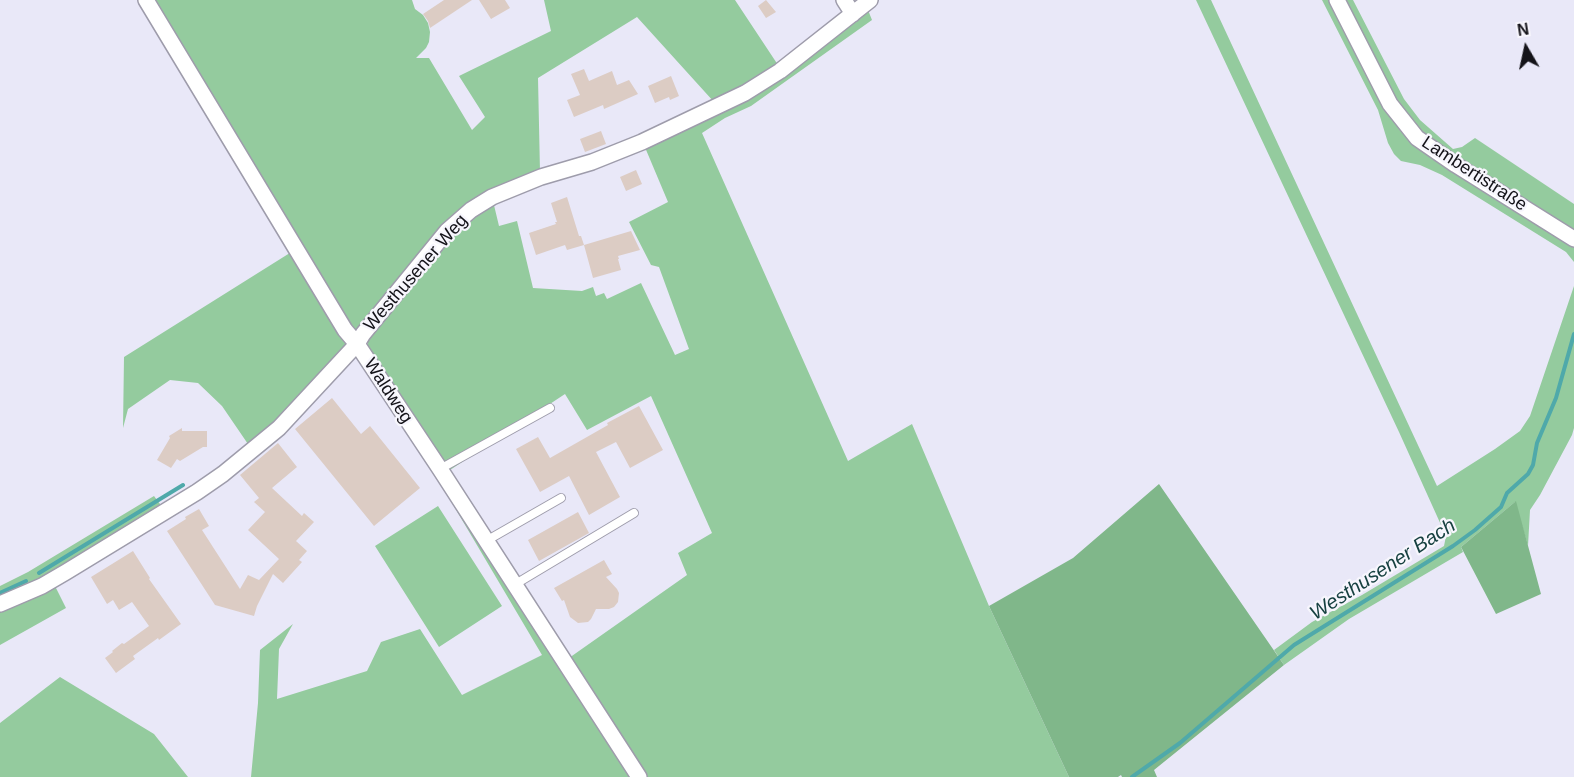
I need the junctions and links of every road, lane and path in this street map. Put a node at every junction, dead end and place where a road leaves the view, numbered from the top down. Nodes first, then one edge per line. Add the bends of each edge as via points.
1 (146, 0) edge
2 (844, 0) edge
3 (870, 0) edge
4 (1337, 0) edge
5 (853, 14) junction
6 (1574, 238) edge
7 (357, 344) junction
8 (550, 408) dead end
9 (440, 469) junction
10 (561, 498) dead end
11 (634, 513) dead end
12 (486, 541) junction
13 (514, 585) junction
14 (0, 604) edge
15 (639, 777) edge

1 - 7 street, Waldweg via 339,321
2 - 5 street
3 - 5 street, Westhusener Weg
4 - 6 street, Lambertistraße via 1390,104 1418,138
5 - 7 street, Westhusener Weg via 745,93 642,142 492,196 447,231
7 - 9 street, Waldweg
7 - 14 street, Westhusener Weg via 279,428 223,474 42,586
8 - 9 lane
9 - 12 street, Waldweg
10 - 12 lane
11 - 13 lane
12 - 13 street, Waldweg
13 - 15 street, Waldweg

